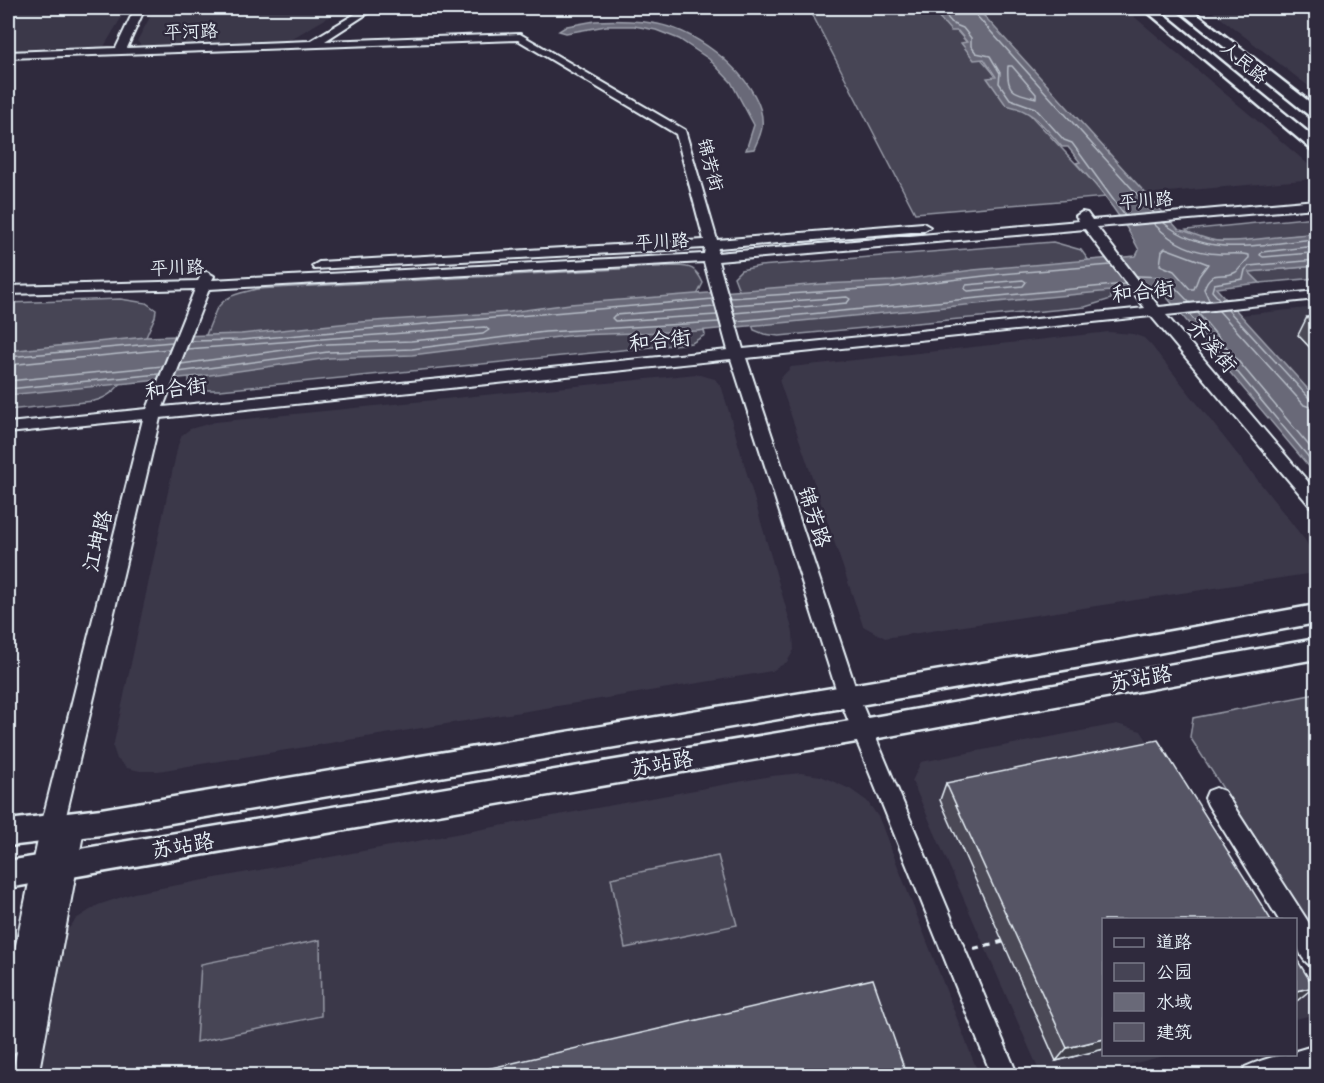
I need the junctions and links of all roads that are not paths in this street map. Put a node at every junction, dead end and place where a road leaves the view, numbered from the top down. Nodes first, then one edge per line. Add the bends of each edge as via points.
1 (140, 8) edge
2 (371, 8) edge
3 (1149, 8) edge
4 (1182, 8) edge
5 (520, 37) joint
6 (312, 45) junction
7 (120, 51) junction
8 (8, 56) edge
9 (1317, 114) edge
10 (1317, 146) edge
11 (1317, 192) edge
12 (1317, 204) edge
13 (1176, 211) junction
14 (1084, 219) junction
15 (711, 251) junction
16 (8, 279) edge
17 (205, 279) junction
18 (8, 290) edge
19 (1317, 295) edge
20 (1162, 311) junction
21 (737, 354) junction
22 (153, 413) junction
23 (8, 428) edge
24 (1317, 502) edge
25 (1317, 614) edge
26 (1317, 649) edge
27 (848, 695) junction
28 (862, 730) junction
29 (1216, 798) dead end
30 (63, 825) junction
31 (8, 833) edge
32 (54, 868) junction
33 (8, 875) edge
34 (1292, 918) edge
35 (1297, 926) edge
36 (1317, 956) edge
37 (8, 1042) edge
38 (1317, 1058) edge
39 (26, 1076) edge
40 (1005, 1076) edge
41 (1254, 1076) edge

1 - 7 street
2 - 6 street
3 - 10 main road, 人民路
4 - 9 main road, 人民路
5 - 6 street, 平河路
5 - 15 street, 锦芳街 via 681,132
6 - 7 street, 平河路
7 - 8 street, 平河路
11 - 13 street, 平川路
12 - 13 street, 平川路
13 - 14 street, 平川路
14 - 15 street, 平川路
14 - 20 street, 齐溪街 via 1142,296
15 - 17 street, 平川路
15 - 21 street, 锦芳街
16 - 17 street, 平川路
17 - 18 street, 平川路
17 - 22 street, 江坤路
19 - 20 street, 和合街
20 - 21 street, 和合街
20 - 24 street, 齐溪街
21 - 22 street, 和合街
21 - 27 street, 锦芳路
22 - 23 street, 和合街
22 - 30 street, 江坤路
25 - 27 main road, 苏站路
26 - 28 main road, 苏站路
27 - 28 street, 锦芳路
27 - 30 main road, 苏站路
28 - 32 main road, 苏站路
28 - 40 street, 锦芳路
29 - 34 street
30 - 31 main road, 苏站路
30 - 32 street, 江坤路
32 - 33 main road, 苏站路
32 - 37 street
32 - 39 street
35 - 36 street
38 - 41 street

